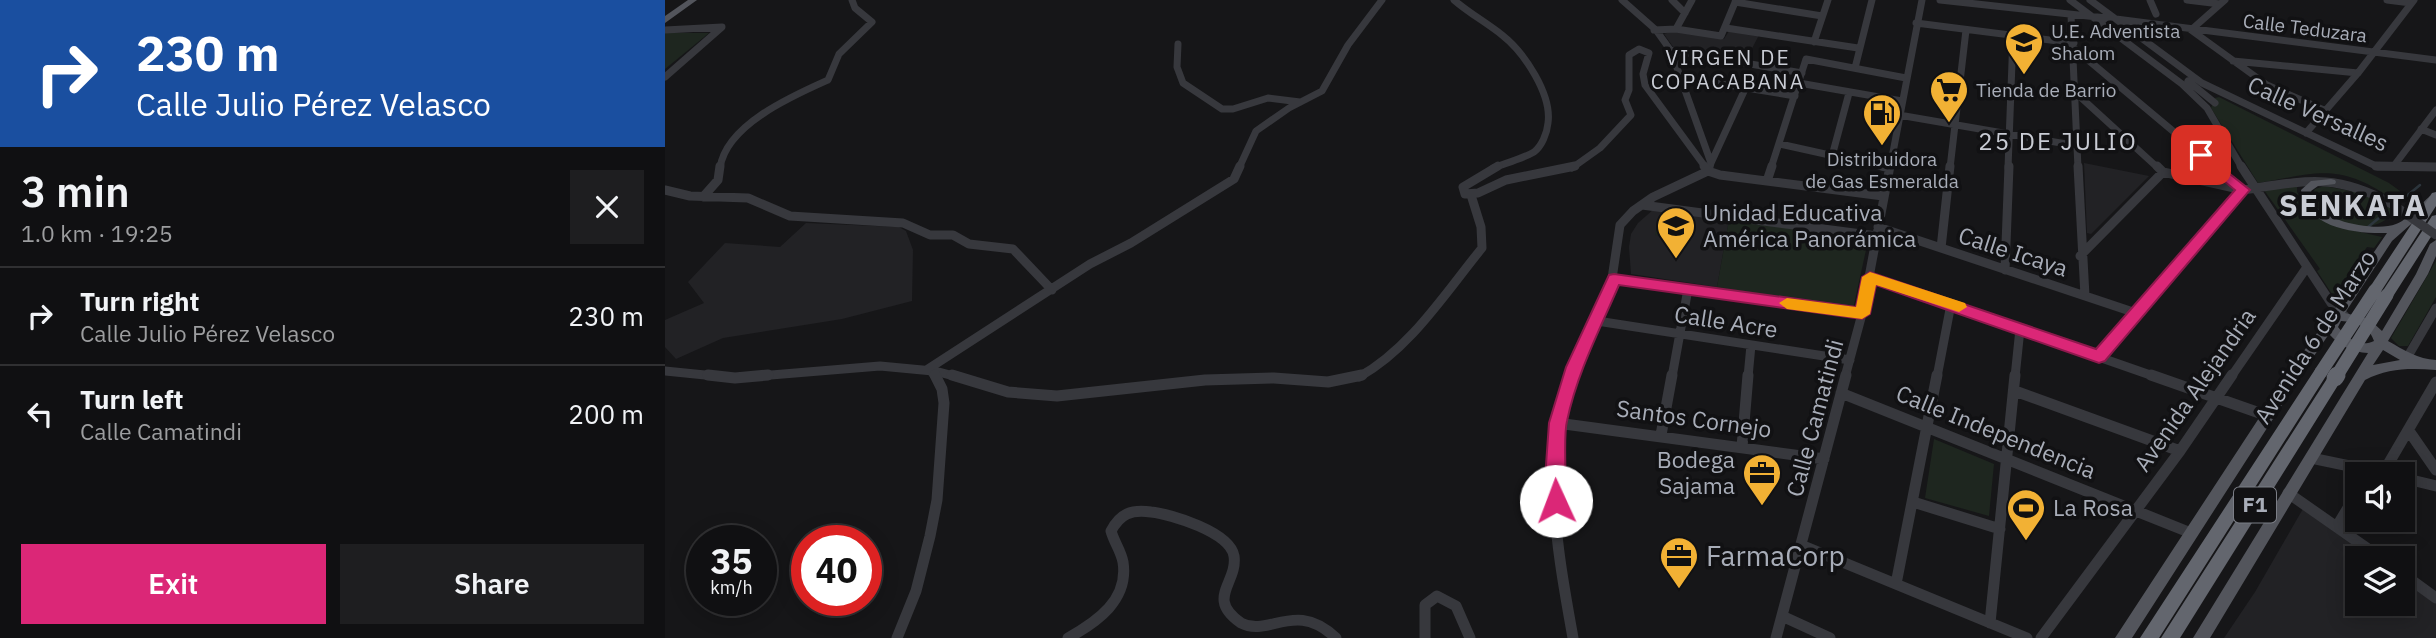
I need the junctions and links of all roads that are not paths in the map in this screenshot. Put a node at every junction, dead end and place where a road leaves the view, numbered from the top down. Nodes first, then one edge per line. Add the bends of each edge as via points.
1 (693, 0) edge
2 (852, 0) edge
3 (1382, 0) edge
4 (1454, 0) edge
5 (1622, 0) edge
6 (1672, 0) edge
7 (1692, 0) edge
8 (1828, 0) edge
9 (1872, 0) edge
10 (1922, 0) edge
11 (1940, 0) edge
12 (2070, 0) edge
13 (2081, 0) edge
14 (2091, 0) edge
15 (2101, 0) edge
16 (2150, 0) edge
17 (2187, 0) edge
18 (2386, 0) edge
19 (1736, 1) edge
20 (2222, 2) edge
21 (2413, 2) edge
22 (1685, 13) junction
23 (2156, 14) dead end
24 (2071, 15) junction
25 (1822, 16) junction
26 (2092, 17) junction
27 (2105, 18) junction
28 (2116, 19) junction
29 (665, 20) edge
30 (2128, 21) junction
31 (1916, 23) junction
32 (1726, 28) junction
33 (1676, 29) junction
34 (665, 30) edge
35 (1654, 30) junction
36 (1966, 30) junction
37 (2190, 30) junction
38 (2013, 36) junction
39 (1814, 42) junction
40 (1178, 44) dead end
41 (2074, 46) junction
42 (1858, 48) junction
43 (1670, 50) junction
44 (2373, 52) junction
45 (2436, 60) edge
46 (2232, 61) junction
47 (1855, 68) junction
48 (1802, 73) junction
49 (2358, 73) junction
50 (665, 77) edge
51 (1678, 77) junction
52 (1906, 78) junction
53 (1799, 83) junction
54 (1746, 87) junction
55 (1849, 93) junction
56 (2077, 94) junction
57 (2227, 95) junction
58 (1795, 96) junction
59 (1902, 101) junction
60 (1300, 102) junction
61 (2215, 103) junction
62 (2207, 107) junction
63 (2436, 110) edge
64 (2326, 111) junction
65 (1899, 115) junction
66 (1954, 124) junction
67 (2421, 129) junction
68 (2307, 133) junction
69 (2010, 134) junction
70 (2436, 135) edge
71 (1780, 144) junction
72 (2077, 146) junction
73 (1832, 156) junction
74 (1710, 167) junction
75 (2393, 167) junction
76 (2436, 167) edge
77 (1889, 168) junction
78 (2163, 172) junction
79 (1767, 181) junction
80 (2331, 182) junction
81 (2255, 188) junction
82 (665, 190) edge
83 (2243, 190) junction
84 (1471, 195) junction
85 (1883, 196) junction
86 (2436, 196) edge
87 (703, 197) junction
88 (1642, 205) junction
89 (2436, 219) edge
90 (2397, 228) junction
91 (1878, 232) junction
92 (2436, 235) edge
93 (2436, 244) edge
94 (1941, 248) junction
95 (2080, 256) junction
96 (2307, 267) junction
97 (2005, 270) junction
98 (1870, 277) junction
99 (1614, 279) junction
100 (1688, 289) junction
101 (1052, 290) junction
102 (2381, 293) junction
103 (2085, 296) junction
104 (1951, 304) junction
105 (2436, 308) edge
106 (2136, 313) junction
107 (1862, 314) junction
108 (2337, 318) junction
109 (1597, 321) junction
110 (2020, 328) junction
111 (1680, 335) junction
112 (2380, 344) junction
113 (1751, 345) junction
114 (2099, 356) junction
115 (1850, 360) junction
116 (2405, 361) junction
117 (2430, 365) edge
118 (665, 370) edge
119 (931, 370) junction
120 (2328, 375) junction
121 (2361, 377) junction
122 (2436, 382) edge
123 (2015, 391) junction
124 (1841, 393) junction
125 (2217, 397) junction
126 (2427, 398) junction
127 (2436, 409) edge
128 (2268, 416) junction
129 (1557, 423) junction
130 (1926, 428) junction
131 (2409, 431) junction
132 (1661, 435) junction
133 (1742, 447) junction
134 (2180, 451) junction
135 (2311, 458) junction
136 (1824, 459) junction
137 (2005, 459) junction
138 (2392, 462) edge
139 (2345, 466) edge
140 (2436, 470) edge
141 (2415, 481) edge
142 (2436, 486) edge
143 (2288, 493) junction
144 (1913, 502) junction
145 (2135, 510) junction
146 (2345, 512) edge
147 (2337, 526) junction
148 (2000, 529) junction
149 (2191, 533) junction
150 (1801, 545) junction
151 (2364, 546) edge
152 (2415, 583) edge
153 (1896, 584) junction
154 (2436, 598) edge
155 (1782, 617) junction
156 (1990, 623) junction
157 (897, 638) edge
158 (1067, 638) edge
159 (1336, 638) edge
160 (1425, 638) edge
161 (1470, 638) edge
162 (1573, 638) edge
163 (1776, 638) edge
164 (1830, 638) edge
165 (2027, 638) edge
166 (2042, 638) edge
167 (2123, 638) edge
168 (2149, 638) edge
169 (2170, 638) edge
170 (2200, 638) edge

1 - 29 main road
2 - 87 street via 872,22 868,29 851,39 836,57 828,80 779,101 731,141 718,180
3 - 60 street via 1348,45 1322,91
4 - 84 street via 1504,36 1534,73 1549,106 1548,126 1535,151 1493,167 1463,187 1462,191
5 - 35 street
6 - 22 street
7 - 22 street
8 - 25 street
9 - 42 street
10 - 31 street, Calle Camatindi
11 - 24 street
12 - 26 street
13 - 27 street
14 - 28 street
15 - 30 street
16 - 23 street
17 - 20 street
18 - 21 street
19 - 25 street
19 - 32 street
20 - 37 street
21 - 44 street
22 - 33 street
24 - 26 street
24 - 41 street
25 - 39 street
26 - 27 street, Calle Teduzara
26 - 62 street
27 - 28 street, Calle Teduzara
27 - 61 street
28 - 30 street, Calle Teduzara
28 - 57 street via 2202,83
30 - 37 street, Calle Teduzara
30 - 57 street
31 - 36 street
31 - 52 street, Calle Camatindi
32 - 33 street via 1721,36
32 - 39 street
33 - 35 street
34 - 50 street via 722,27
35 - 43 street
36 - 38 street
36 - 66 street
37 - 44 street, Calle Teduzara
37 - 46 street
38 - 41 street
38 - 69 street
39 - 42 street
40 - 60 street via 1177,69 1186,87 1222,109 1268,98
41 - 56 street
41 - 83 street
42 - 47 street
43 - 48 street
43 - 51 street
44 - 45 street, Calle Teduzara
44 - 49 street
46 - 49 street
46 - 64 street via 2267,85
47 - 48 street via 1806,59
47 - 52 street
48 - 53 street
49 - 64 street
51 - 54 street
51 - 74 street
52 - 59 street, Calle Camatindi
53 - 55 street
53 - 58 street
54 - 58 street
54 - 74 street
55 - 59 street
55 - 73 street
56 - 72 street
56 - 78 street
57 - 61 street
57 - 68 street, Calle Versalles
58 - 71 street
59 - 65 street, Calle Camatindi
60 - 101 street via 1256,131 1234,179
61 - 62 street
62 - 81 street
63 - 67 street
64 - 68 street
65 - 66 street
65 - 77 street, Calle Camatindi
66 - 69 street
66 - 94 street
67 - 70 street
67 - 75 street
68 - 75 street, Calle Versalles via 2378,167
69 - 72 street
69 - 97 street
71 - 73 street
71 - 79 street
72 - 95 street
73 - 77 street
74 - 79 street
74 - 84 street via 1650,95 1643,74 1649,53 1639,49 1629,55 1630,84 1625,100 1631,115 1600,148 1573,168 1506,180
74 - 88 street
75 - 76 street, Calle Versalles
77 - 85 street, Calle Camatindi
78 - 83 street
78 - 95 street
79 - 85 street
80 - 81 street via 2307,179
80 - 90 main road via 2315,183 2306,190 2310,204 2323,216 2355,228
80 - 92 street, bridge via 2363,188
81 - 83 street
81 - 96 street
82 - 87 street
83 - 106 street
84 - 119 street via 1484,235 1482,248 1385,361 1358,377 1205,380 1037,396 1001,392
85 - 91 street, Calle Camatindi
86 - 90 main road, Avenida 6 de Marzo
86 - 102 highway, Avenida 6 de Marzo / F1
87 - 101 street via 748,198 799,217 903,223 930,235 953,235 969,244 1013,249
88 - 91 street, Calle Icaya
88 - 99 street via 1619,227
89 - 102 highway, Avenida 6 de Marzo / F1
90 - 108 main road, Avenida 6 de Marzo
91 - 94 street, Calle Icaya
91 - 98 street, Calle Camatindi
93 - 112 main road
94 - 97 street, Calle Icaya
95 - 103 street
96 - 108 street
96 - 125 street, Avenida Alejandria
97 - 103 street, Calle Icaya
98 - 104 street
98 - 107 street, Calle Camatindi
99 - 100 street
99 - 109 street
100 - 107 street
100 - 111 street
101 - 119 street
102 - 120 highway, Avenida 6 de Marzo / F1, bridge
103 - 106 street, Calle Icaya
104 - 110 street
104 - 130 street
105 - 116 street
106 - 114 street
107 - 115 street, Calle Camatindi
108 - 112 main road via 2369,325 2378,332
108 - 112 main road via 2335,334 2349,344 2367,348
108 - 128 main road, Avenida 6 de Marzo
109 - 111 street, Calle Acre
109 - 129 street via 1575,367
110 - 114 street
110 - 123 street
111 - 113 street, Calle Acre
111 - 132 street
112 - 116 main road
112 - 121 main road
113 - 115 street, Calle Acre
113 - 133 street
114 - 125 street
115 - 124 street, Calle Camatindi
116 - 117 main road
116 - 121 main road
118 - 119 street via 735,378 880,366
119 - 157 street via 943,392 936,504 917,589
120 - 168 highway, Avenida 6 de Marzo / F1
120 - 169 highway, Avenida 6 de Marzo / F1
121 - 135 main road
122 - 126 street
123 - 134 street
123 - 137 street
124 - 130 street, Calle Independencia
124 - 136 street, Calle Camatindi
125 - 128 street
125 - 134 street, Avenida Alejandria
126 - 127 street
126 - 131 street
128 - 149 main road, Avenida 6 de Marzo
129 - 132 street, Santos Cornejo
129 - 162 street via 1555,479
130 - 137 street, Calle Independencia
130 - 144 street
131 - 138 street
131 - 140 street
132 - 133 street, Santos Cornejo
133 - 136 street, Santos Cornejo
134 - 145 street, Avenida Alejandria
135 - 139 street
135 - 143 main road
136 - 150 street, Calle Camatindi
137 - 145 street, Calle Independencia
137 - 148 street
141 - 142 street
143 - 147 street
143 - 170 main road
144 - 148 street
144 - 153 street
145 - 149 street, Calle Independencia
145 - 166 street, Avenida Alejandria
146 - 147 street
147 - 151 street
148 - 156 street
149 - 167 main road, Avenida 6 de Marzo
150 - 153 street
150 - 155 street, Calle Camatindi
152 - 154 street
153 - 156 street
155 - 163 street, Calle Camatindi
155 - 164 street
156 - 165 street
158 - 159 street via 1100,619 1113,605 1124,566 1111,531 1127,513 1142,511 1182,519 1231,550 1234,561 1223,601 1245,627 1261,630 1311,621 1325,626
160 - 161 street via 1425,605 1437,596 1459,608

